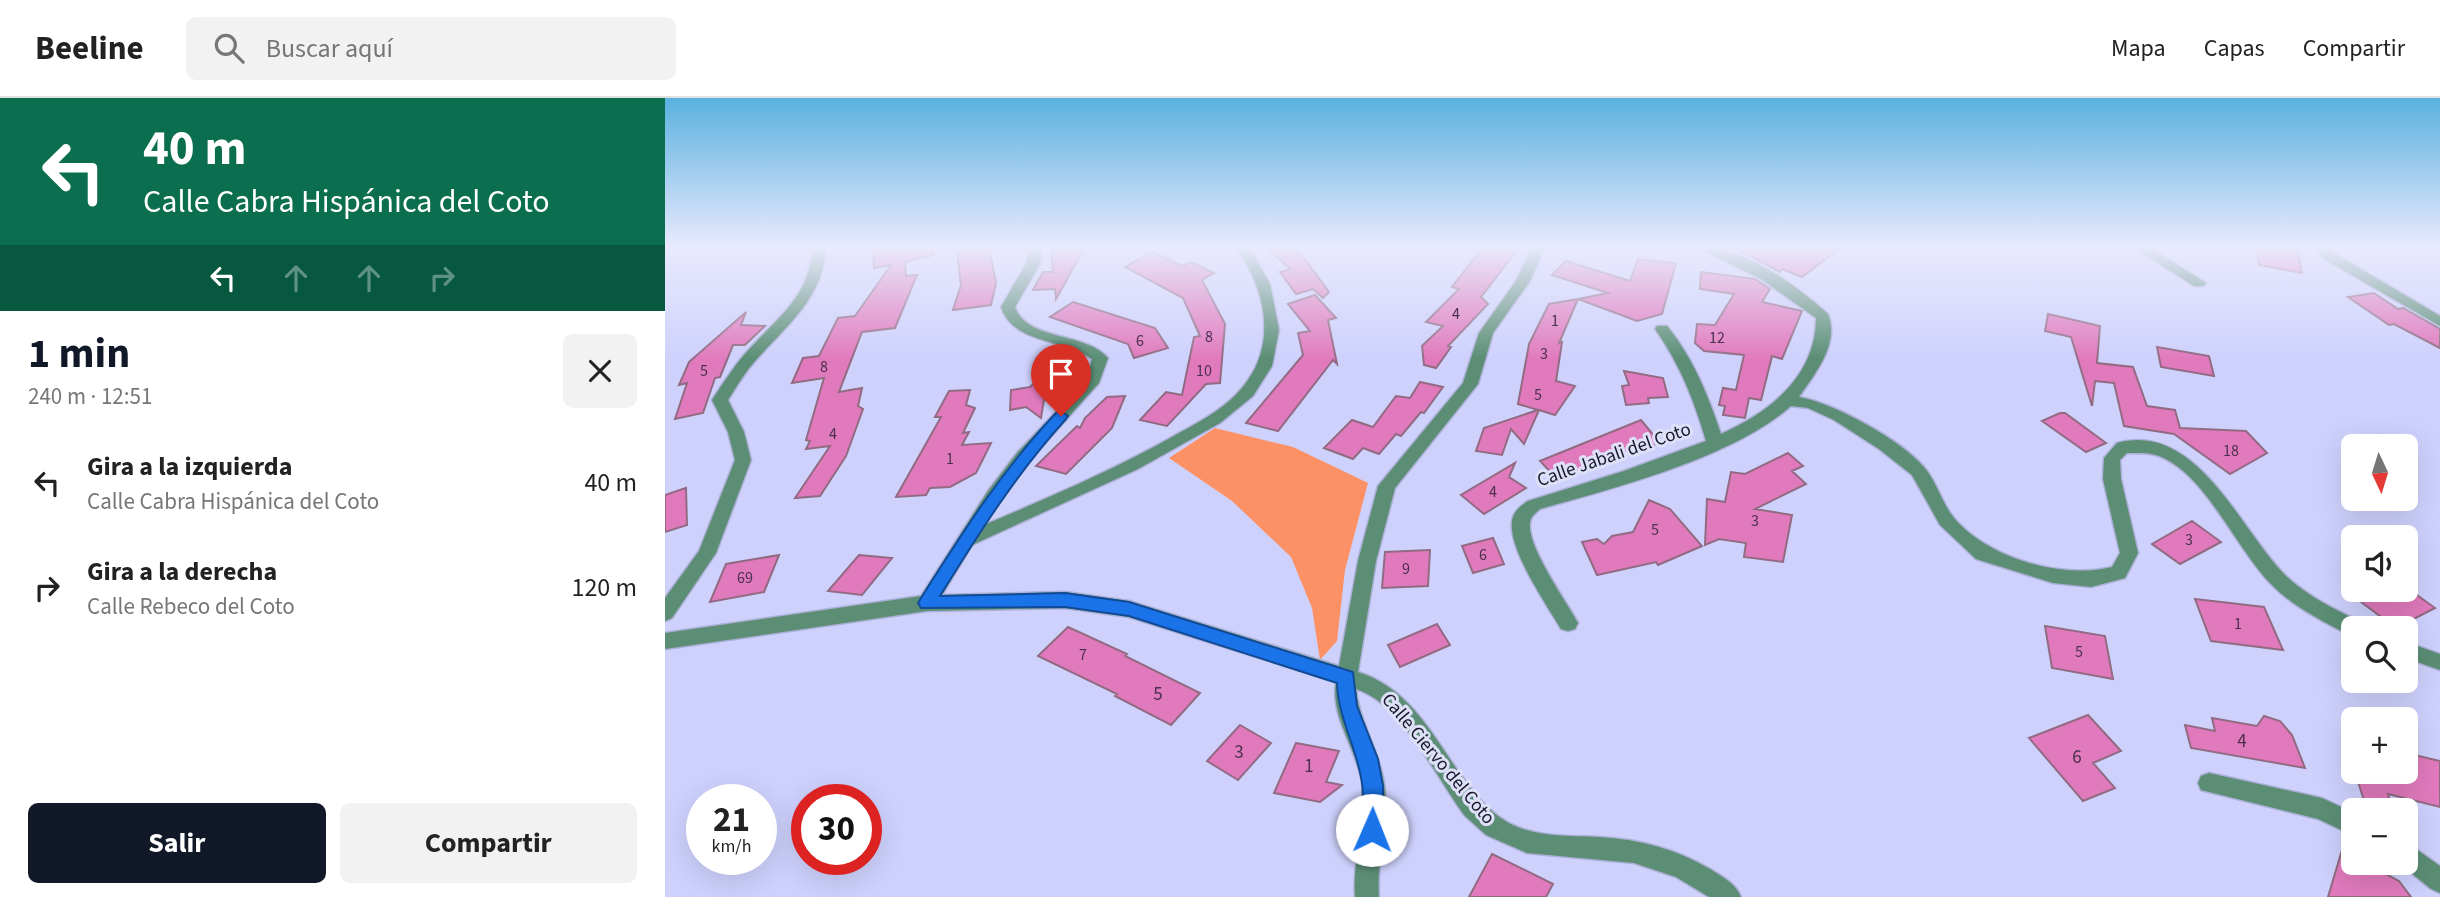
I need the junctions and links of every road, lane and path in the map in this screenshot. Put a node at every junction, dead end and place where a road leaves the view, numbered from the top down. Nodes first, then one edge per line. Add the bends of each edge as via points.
1 (814, 284) edge
2 (1021, 284) edge
3 (1263, 284) edge
4 (1521, 284) edge
5 (1781, 284) edge
6 (2377, 284) edge
7 (2440, 322) edge
8 (1663, 329) dead end
9 (1789, 400) junction
10 (1715, 442) junction
11 (965, 541) junction
12 (927, 603) junction
13 (665, 613) edge
14 (2341, 622) edge
15 (1568, 623) dead end
16 (665, 641) edge
17 (2418, 654) edge
18 (2440, 662) edge
19 (1346, 678) junction
20 (2209, 783) dead end
21 (2341, 818) edge
22 (2418, 863) edge
23 (2440, 881) edge
24 (1367, 897) edge
25 (1729, 897) edge

1 - 13 street via 800,306 749,358 720,400 743,460 707,553
2 - 11 street via 1008,307 1014,323 1083,345 1100,358 1100,368 1023,457
3 - 11 street via 1273,327 1272,348 1252,386 1213,420 1158,452
4 - 19 street via 1486,333 1470,384 1387,486 1367,561
5 - 9 street via 1823,317 1822,345
6 - 7 street
8 - 10 street via 1674,342 1703,404
9 - 10 street, Calle Jabali del Coto via 1770,416
9 - 14 street via 1839,416 1918,471 1945,520 1983,554 2053,576 2091,580 2118,573 2129,553 2112,479 2112,458 2123,447 2171,454 2196,477 2281,582
10 - 15 street, Calle Jabali del Coto via 1534,505 1523,514 1524,542
11 - 12 street
12 - 16 street, Calle Ciervo del Coto
12 - 19 street, Calle Ciervo del Coto via 1065,600 1129,609
17 - 18 street
19 - 24 street via 1347,706 1368,759 1373,786
19 - 25 street, Calle Ciervo del Coto via 1373,685 1389,697 1492,826 1532,844 1632,852 1684,866
20 - 21 street via 2322,809
22 - 23 street

